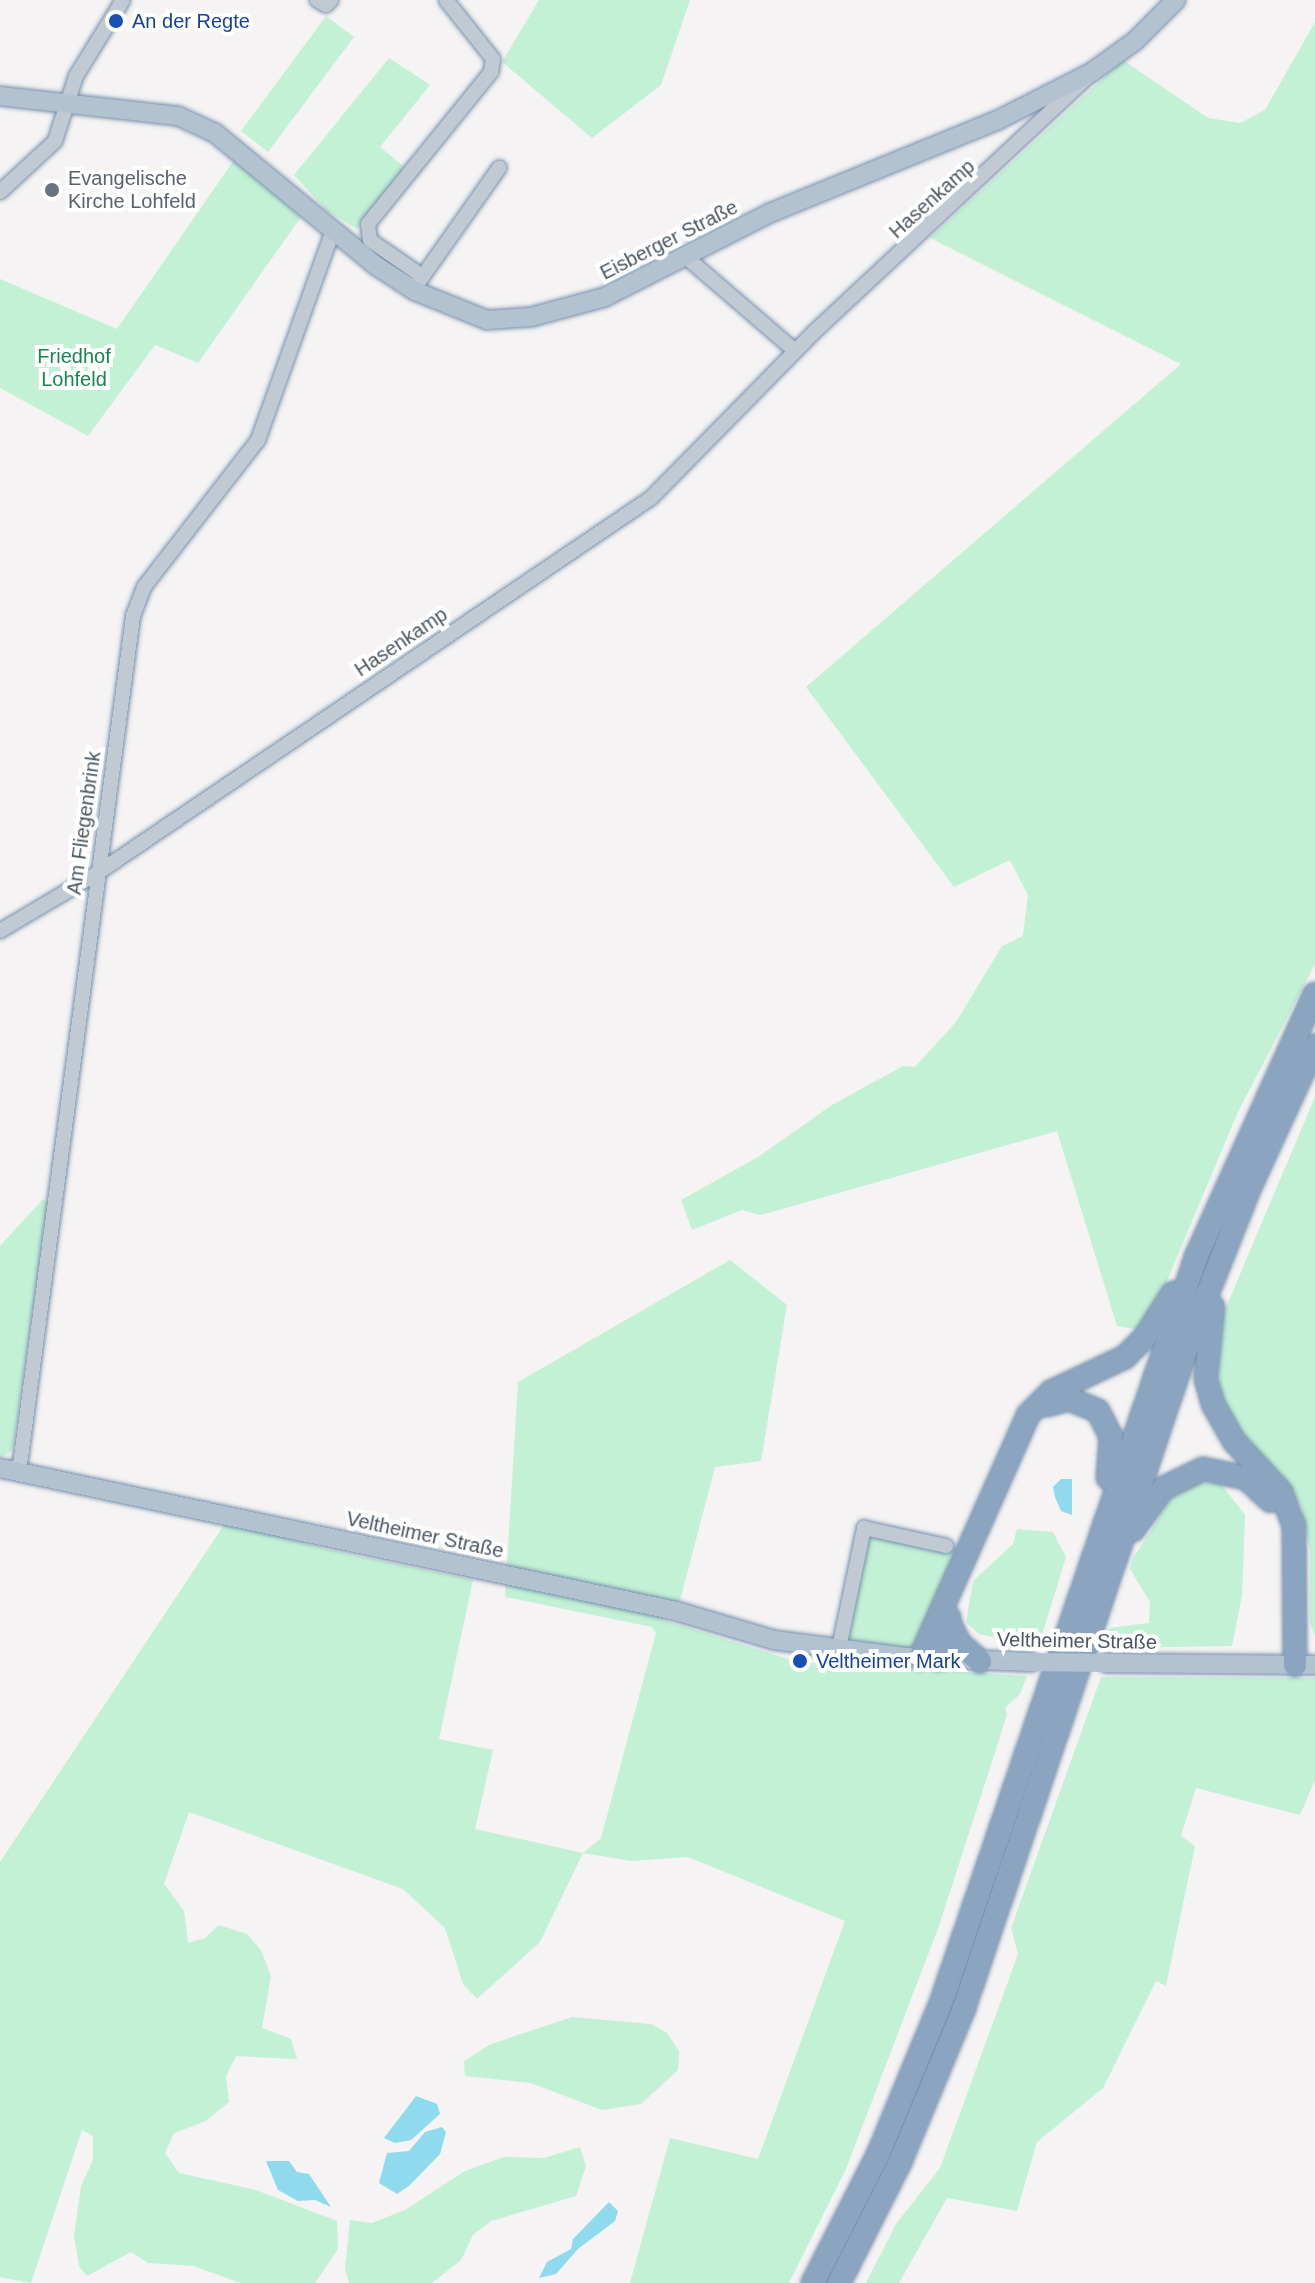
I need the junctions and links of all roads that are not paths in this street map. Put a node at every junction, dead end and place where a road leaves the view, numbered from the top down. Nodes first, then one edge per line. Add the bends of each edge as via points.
1 (123, 0) edge
2 (317, 0) edge
3 (331, 0) edge
4 (446, 0) edge
5 (1176, 0) edge
6 (1092, 72) junction
7 (0, 96) edge
8 (67, 101) junction
9 (499, 168) dead end
10 (0, 192) edge
11 (333, 231) junction
12 (685, 256) junction
13 (418, 283) junction
14 (795, 351) junction
15 (96, 874) junction
16 (0, 931) edge
17 (1315, 994) edge
18 (1315, 1046) edge
19 (1225, 1249) junction
20 (1197, 1255) junction
21 (1017, 1434) junction
22 (0, 1468) edge
23 (19, 1472) junction
24 (1096, 1544) junction
25 (946, 1546) dead end
26 (1116, 1559) junction
27 (953, 1593) junction
28 (948, 1620) junction
29 (1295, 1624) junction
30 (839, 1648) junction
31 (1315, 1648) edge
32 (930, 1658) junction
33 (980, 1661) junction
34 (1297, 1665) edge
35 (813, 2283) edge
36 (839, 2283) edge

1 - 8 street via 87,53
2 - 3 street via 326,5
4 - 13 street via 493,59 491,72 368,224 370,240
5 - 6 main road, Eisberger Straße via 1135,41
6 - 12 main road, Eisberger Straße via 996,121 770,213
6 - 14 street, Hasenkamp via 1065,104
7 - 8 main road, Eisberger Straße
8 - 10 street via 55,141
8 - 11 main road, Eisberger Straße via 178,116 215,133
9 - 13 street
11 - 13 main road, Eisberger Straße
11 - 15 street, Am Fliegenbrink via 258,440 144,587 133,616
12 - 13 main road, Eisberger Straße via 605,297 531,317 487,320
12 - 14 street
14 - 15 street, Hasenkamp via 651,498
15 - 16 street, Hasenkamp
15 - 23 street, Am Fliegenbrink
17 - 20 highway
18 - 19 highway
19 - 26 highway
19 - 29 highway via 1208,1332 1206,1379 1221,1422 1281,1492 1289,1510 1296,1553
20 - 21 highway via 1145,1337 1109,1367 1051,1392
20 - 24 highway
21 - 24 highway via 1043,1407 1058,1400 1080,1401 1098,1411 1111,1436 1112,1454
21 - 27 highway
22 - 23 main road, Veltheimer Straße
23 - 30 main road, Veltheimer Straße via 676,1611 772,1640
24 - 35 highway via 941,2003 878,2155
25 - 30 street via 864,1528
26 - 34 highway via 1144,1512 1183,1475 1219,1470 1246,1478 1270,1499 1282,1528
26 - 36 highway via 964,2008 900,2162
27 - 28 highway
27 - 32 highway
28 - 32 highway
28 - 33 highway via 959,1643
29 - 31 highway
29 - 34 highway
30 - 32 main road, Veltheimer Straße
32 - 33 main road, Veltheimer Straße
33 - 34 main road, Veltheimer Straße, bridge

